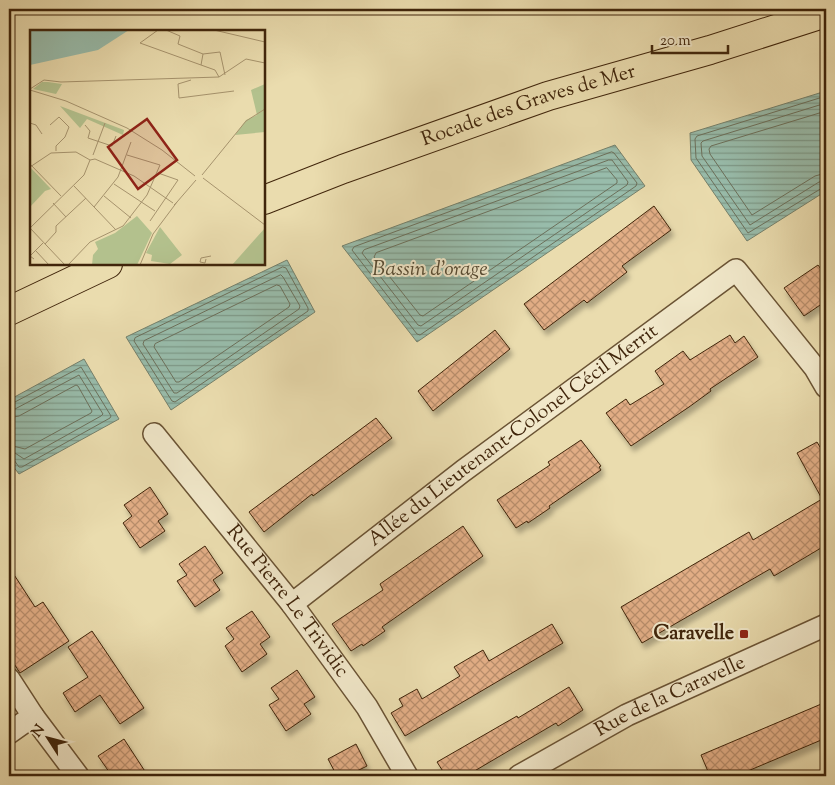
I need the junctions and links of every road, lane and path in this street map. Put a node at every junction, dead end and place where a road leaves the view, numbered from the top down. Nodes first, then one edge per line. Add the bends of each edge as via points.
1 (826, 13) edge
2 (265, 200) edge
3 (106, 265) edge
4 (9, 311) edge
5 (820, 364) edge
6 (826, 387) edge
7 (154, 434) dead end
8 (292, 604) junction
9 (826, 625) edge
10 (9, 679) edge
11 (33, 716) junction
12 (9, 734) edge
13 (78, 776) edge
14 (407, 776) edge
15 (518, 776) edge

1 - 2 main road, Rocade des Graves de Mer via 548,96
3 - 4 main road
5 - 6 street
5 - 8 street, Allée du Lieutenant-Colonel Cécil Merrit via 736,270 463,471
7 - 8 street, Rue Pierre Le Trividic
8 - 14 street, Rue Pierre Le Trividic via 367,707
9 - 15 street, Rue de la Caravelle via 628,715
10 - 11 street
11 - 12 street
11 - 13 street

